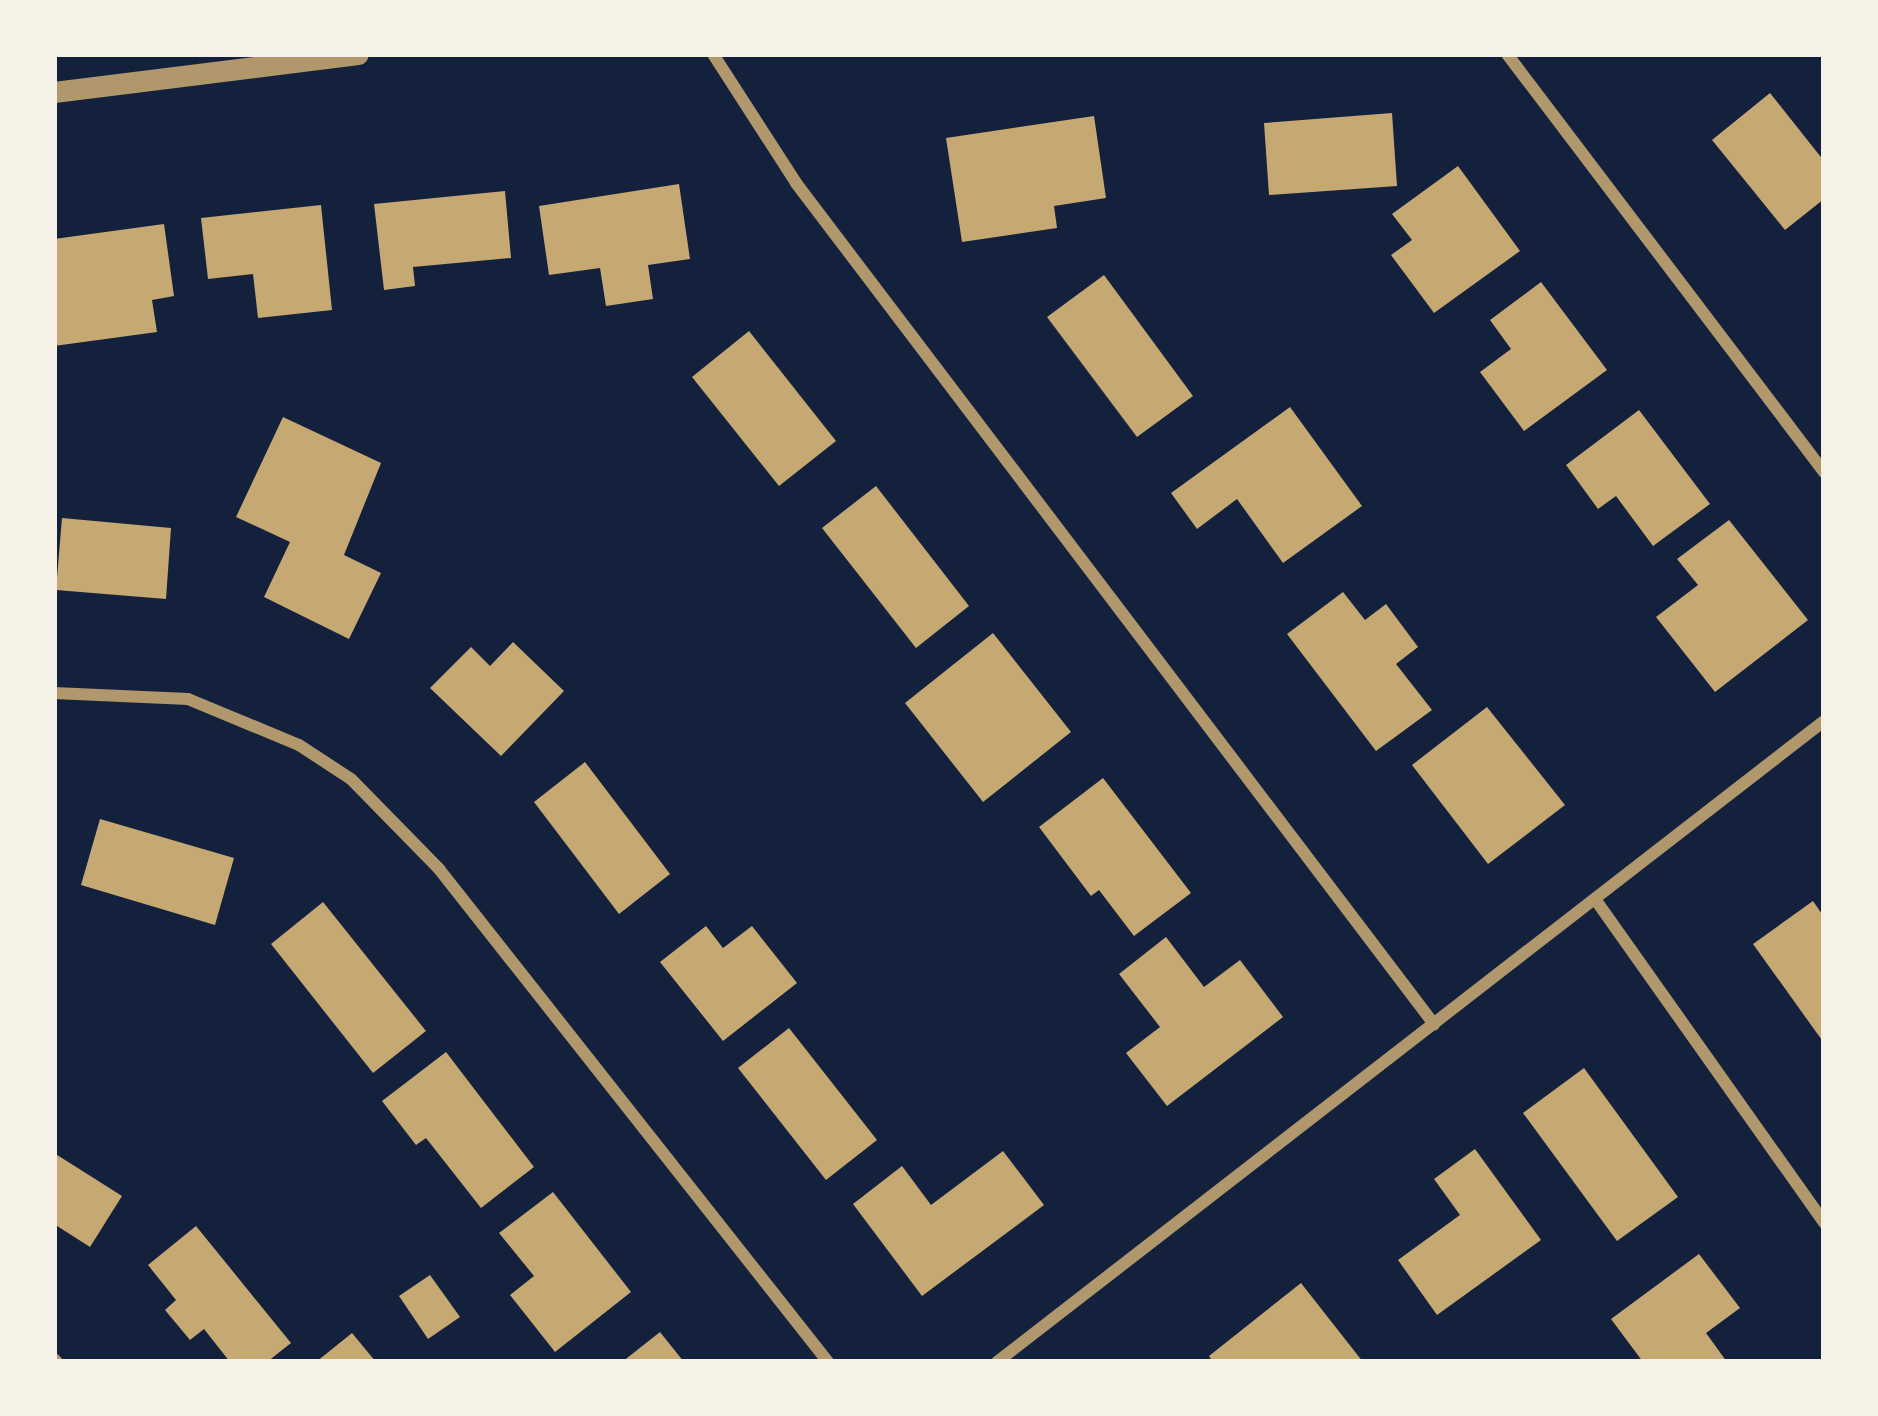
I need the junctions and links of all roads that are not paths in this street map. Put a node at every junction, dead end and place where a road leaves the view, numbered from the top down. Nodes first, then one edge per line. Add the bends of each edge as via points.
1 (358, 54) edge
2 (713, 54) edge
3 (1507, 54) edge
4 (54, 92) edge
5 (1824, 472) edge
6 (54, 693) edge
7 (1824, 721) edge
8 (1595, 899) junction
9 (1434, 1024) junction
10 (1824, 1223) edge
11 (827, 1362) edge
12 (997, 1362) edge

1 - 4 street
2 - 9 street via 796,182
3 - 5 street
6 - 11 street via 188,699 242,716 351,779 439,869
7 - 8 street
8 - 9 street
8 - 10 street
9 - 12 street

